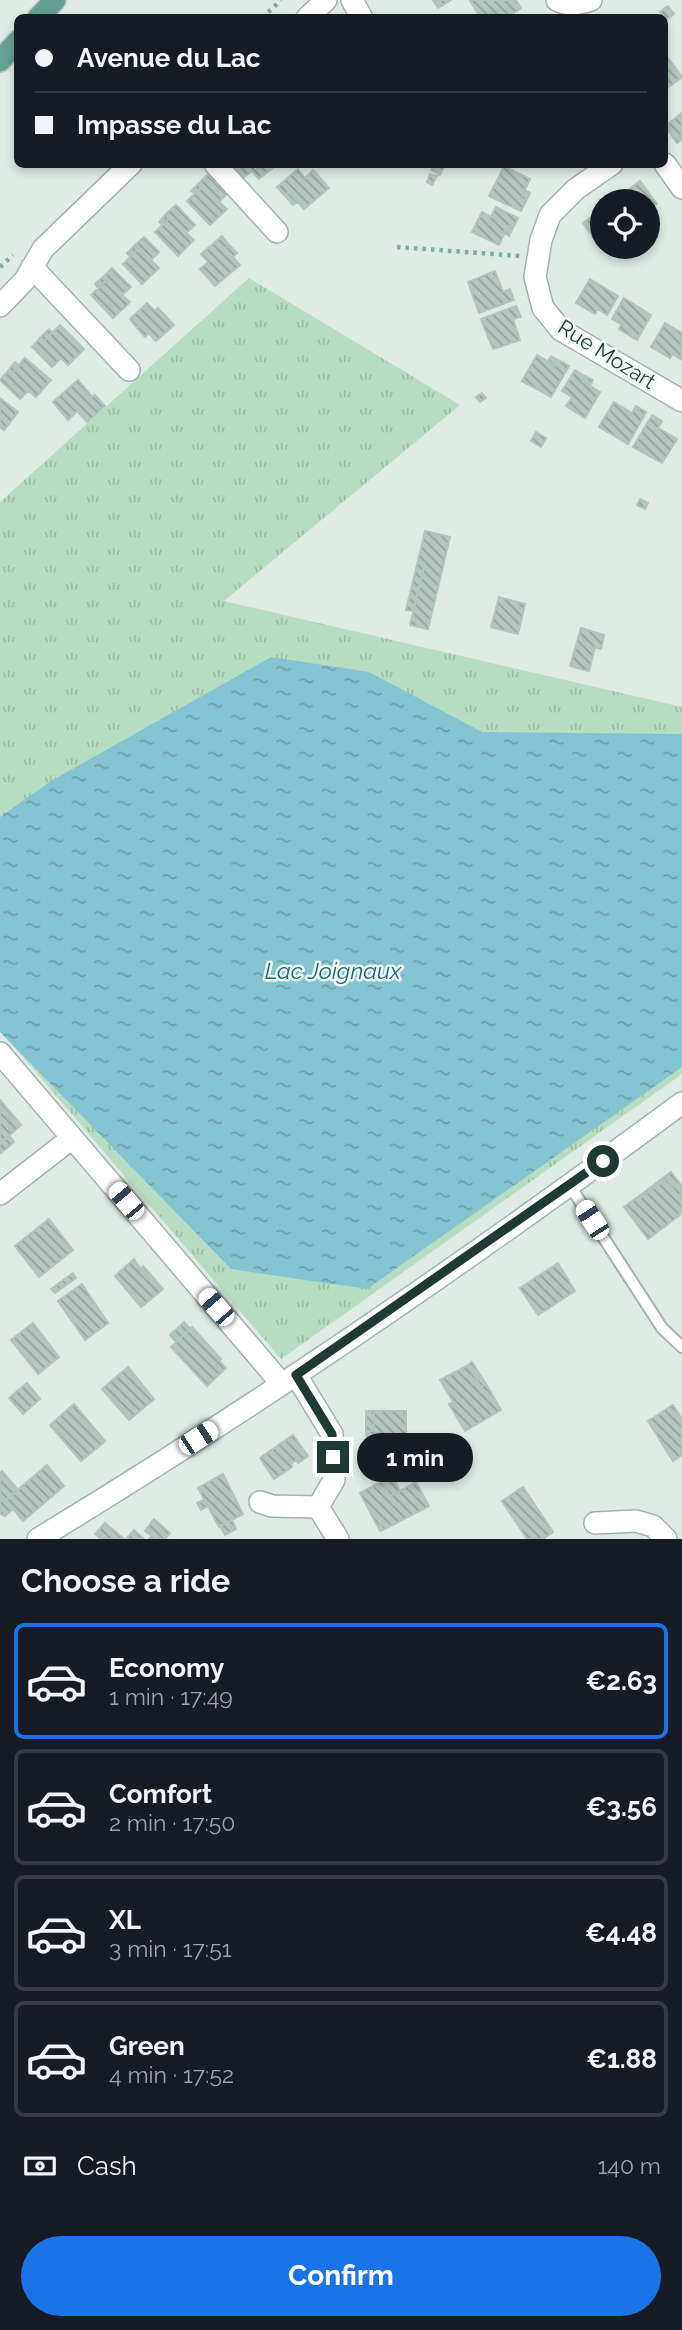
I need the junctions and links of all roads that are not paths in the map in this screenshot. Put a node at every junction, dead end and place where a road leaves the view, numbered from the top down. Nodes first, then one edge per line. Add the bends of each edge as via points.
1 (55, 0) edge
2 (326, 0) edge
3 (557, 0) edge
4 (591, 0) edge
5 (42, 14) edge
6 (311, 14) edge
7 (14, 45) edge
8 (0, 61) edge
9 (127, 168) edge
10 (219, 168) edge
11 (606, 168) edge
12 (668, 168) edge
13 (682, 188) edge
14 (277, 232) dead end
15 (32, 267) junction
16 (0, 306) edge
17 (129, 370) dead end
18 (682, 401) edge
19 (0, 1053) edge
20 (682, 1103) edge
21 (72, 1138) junction
22 (570, 1186) junction
23 (0, 1194) edge
24 (682, 1347) edge
25 (289, 1379) junction
26 (260, 1502) dead end
27 (318, 1507) junction
28 (595, 1523) dead end
29 (38, 1539) edge
30 (338, 1539) edge
31 (666, 1539) edge

1 - 5 main road
2 - 6 street
3 - 4 street via 563,4
7 - 8 main road
9 - 15 street via 43,249
10 - 14 street
11 - 18 street, Rue Mozart via 550,215 535,277 542,308 561,330
12 - 13 street
15 - 16 street
15 - 17 street
19 - 21 street
20 - 22 street
21 - 23 street
21 - 25 street
22 - 24 lane via 662,1328
22 - 25 street
25 - 27 street via 332,1434 334,1480
25 - 29 street
26 - 27 street
27 - 30 street
28 - 31 street via 636,1521 653,1526

